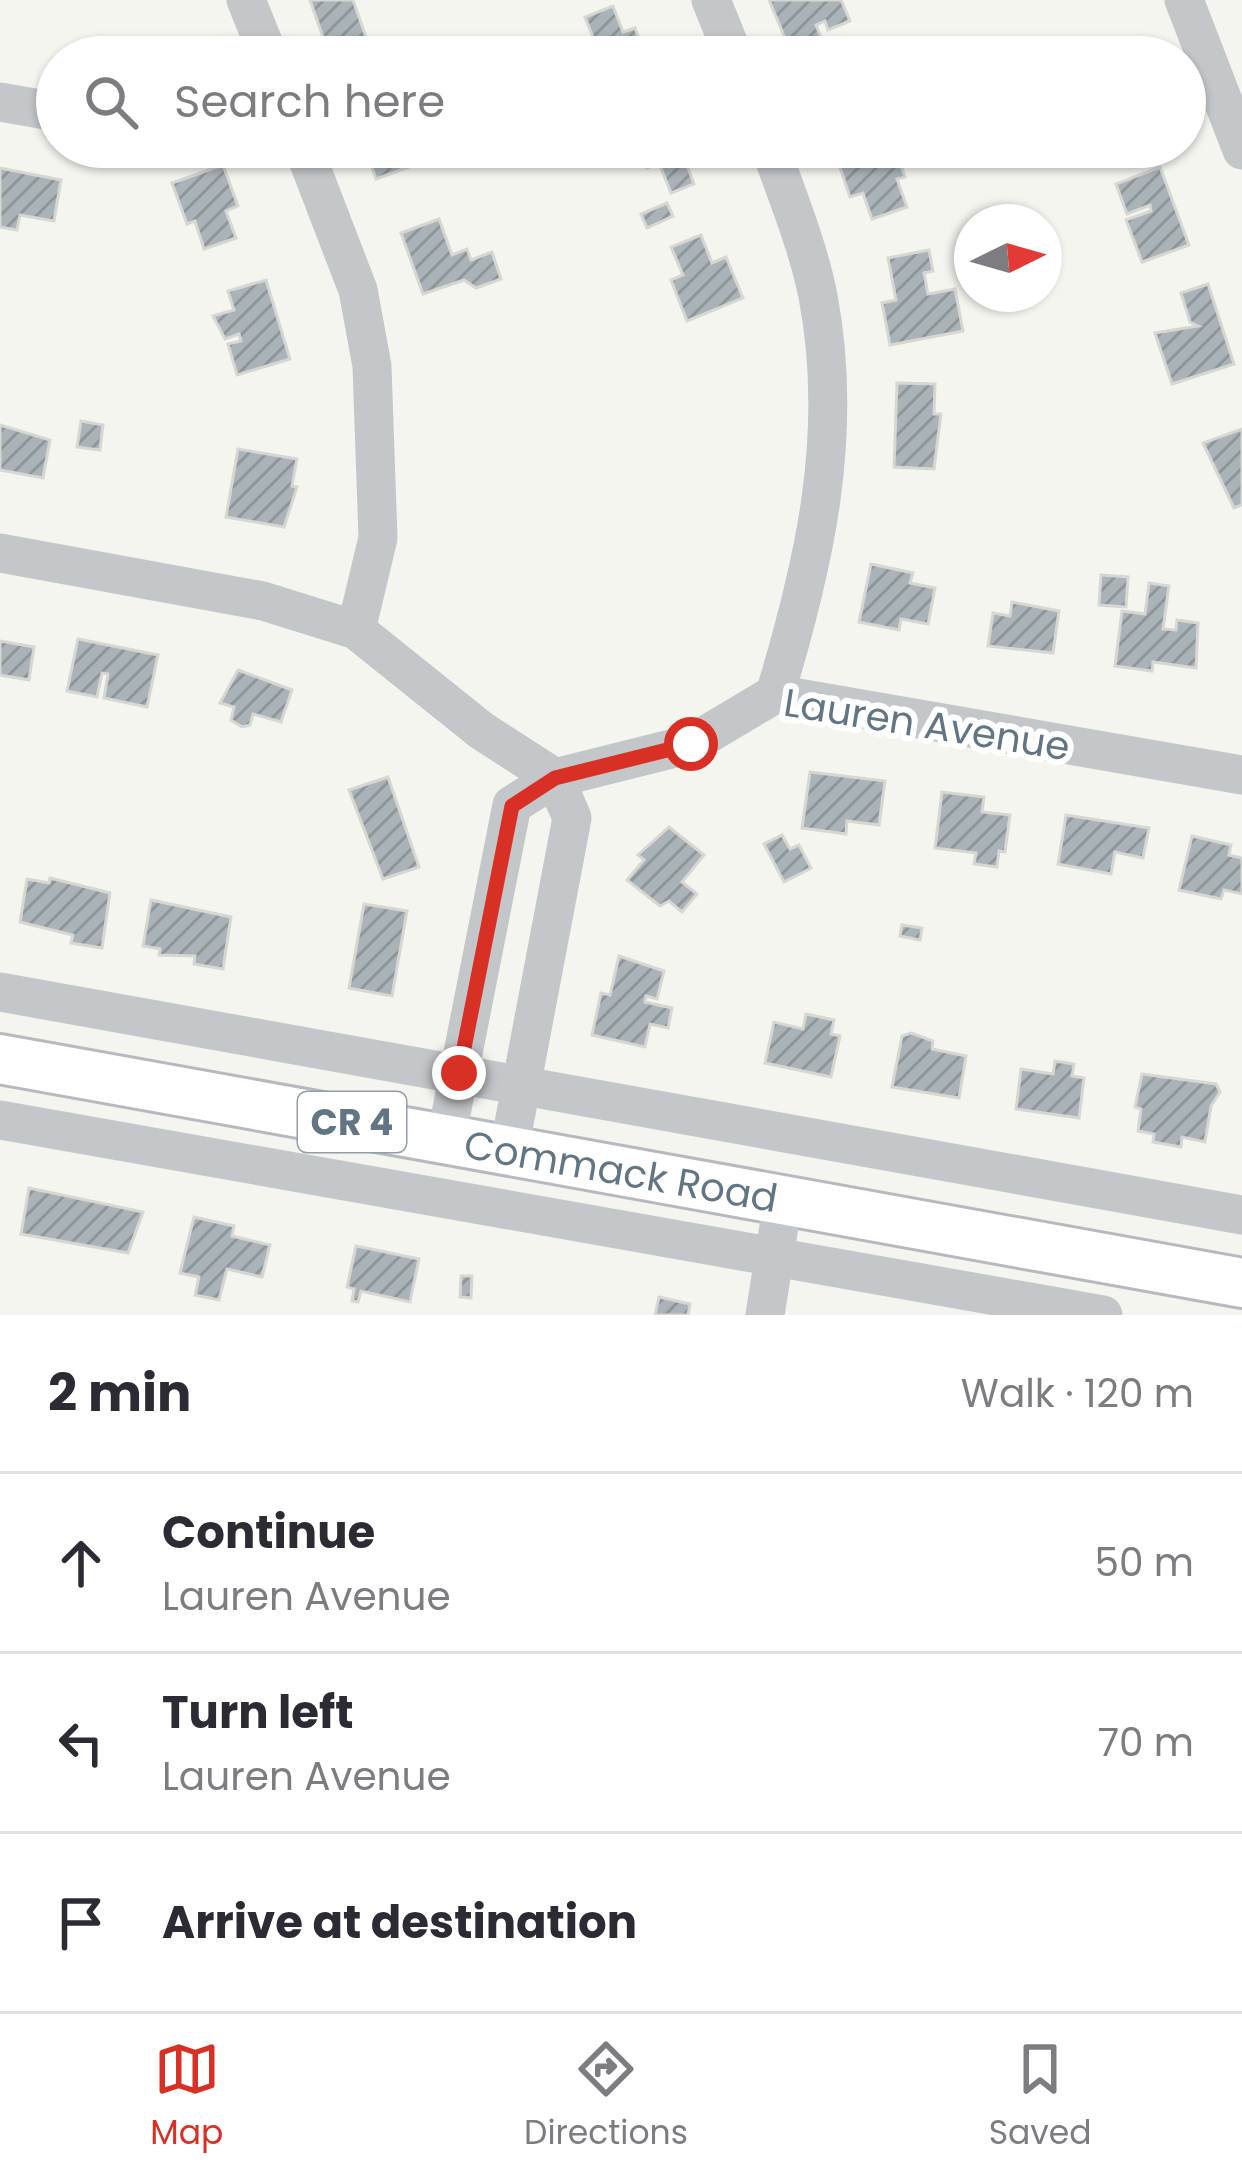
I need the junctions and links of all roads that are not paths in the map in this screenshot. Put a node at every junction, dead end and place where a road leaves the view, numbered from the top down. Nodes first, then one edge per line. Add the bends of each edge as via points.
1 (246, 0) edge
2 (711, 0) edge
3 (1184, 0) edge
4 (261, 36) edge
5 (726, 36) edge
6 (1198, 36) edge
7 (1206, 57) edge
8 (0, 102) edge
9 (36, 108) edge
10 (1242, 150) edge
11 (311, 168) edge
12 (777, 168) edge
13 (0, 554) edge
14 (356, 630) junction
15 (775, 694) junction
16 (1242, 775) edge
17 (555, 778) junction
18 (0, 992) edge
19 (0, 1059) edge
20 (459, 1073) junction
21 (521, 1084) junction
22 (0, 1120) edge
23 (446, 1139) junction
24 (508, 1150) junction
25 (783, 1201) junction
26 (1242, 1215) edge
27 (774, 1259) junction
28 (1242, 1283) edge
29 (765, 1315) edge
30 (1103, 1315) edge

1 - 4 street
2 - 5 street
3 - 6 street
7 - 10 street
8 - 9 street
11 - 14 street via 358,290 372,366 378,538
12 - 15 street via 818,292 830,408 818,539
13 - 14 street via 262,601
14 - 17 street
15 - 16 street, Lauren Avenue
15 - 17 street, Lauren Avenue via 691,744
17 - 20 street, Lauren Avenue via 512,806
17 - 21 street via 572,818
18 - 20 street
19 - 23 main road, Commack Road / CR 4
20 - 21 street
20 - 23 street, Lauren Avenue
21 - 24 street
21 - 26 street
22 - 27 street
23 - 24 main road, Commack Road / CR 4
24 - 25 main road, Commack Road / CR 4
25 - 27 street
25 - 28 main road, Commack Road / CR 4
27 - 29 street
27 - 30 street

